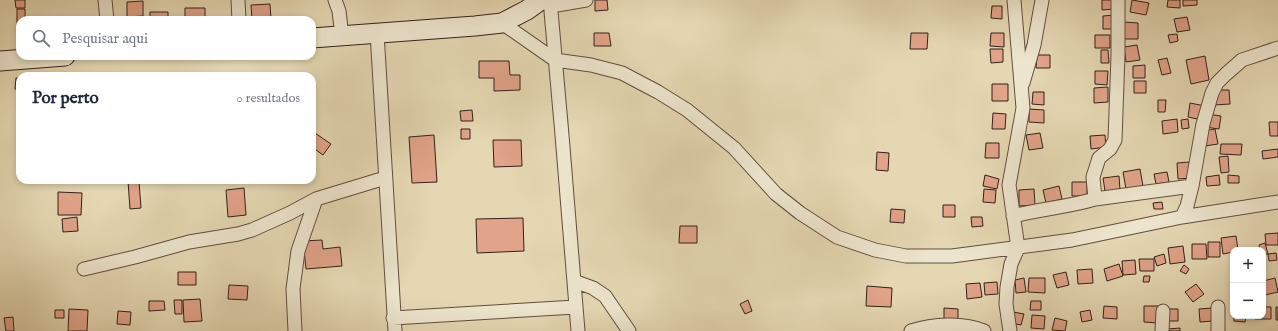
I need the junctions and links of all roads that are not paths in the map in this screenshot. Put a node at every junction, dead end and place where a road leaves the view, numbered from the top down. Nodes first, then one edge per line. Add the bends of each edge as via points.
1 (105, 0) edge
2 (238, 0) edge
3 (335, 0) edge
4 (586, 0) edge
5 (1014, 0) edge
6 (1042, 0) edge
7 (1118, 0) edge
8 (547, 2) edge
9 (107, 16) edge
10 (239, 16) edge
11 (502, 23) junction
12 (377, 33) junction
13 (342, 36) junction
14 (316, 38) edge
15 (1278, 48) edge
16 (16, 60) edge
17 (555, 60) junction
18 (0, 61) edge
19 (1021, 90) junction
20 (386, 178) junction
21 (1192, 186) junction
22 (316, 199) junction
23 (1095, 199) junction
24 (1278, 202) edge
25 (1013, 216) junction
26 (1182, 217) junction
27 (1018, 248) junction
28 (84, 269) dead end
29 (574, 281) junction
30 (1218, 307) dead end
31 (576, 308) junction
32 (1164, 311) dead end
33 (394, 325) edge
34 (295, 331) edge
35 (578, 331) edge
36 (629, 331) edge
37 (911, 331) edge
38 (984, 331) edge
39 (1010, 331) edge
40 (1162, 331) edge
41 (1218, 331) edge

1 - 9 street
2 - 10 street
3 - 13 street
4 - 8 street
5 - 19 street
6 - 19 street via 1034,46
7 - 23 street via 1115,140 1110,149 1099,158 1093,177
8 - 11 main road
8 - 17 street
11 - 12 main road
11 - 17 street
12 - 13 main road
12 - 20 street
13 - 14 main road
15 - 21 street via 1242,60 1217,83 1203,124
16 - 18 main road
17 - 27 street via 622,73 687,110 734,148 776,194 837,237 875,250 906,256 952,256
17 - 29 street
19 - 25 street via 1023,108 1009,185
20 - 22 street
20 - 33 street
21 - 23 street
21 - 26 street
22 - 28 street via 252,230 189,242
22 - 34 street via 298,251 293,289
23 - 25 street
24 - 26 street
25 - 27 street
26 - 27 street via 1072,240
27 - 39 street via 1011,264 1007,287 1006,304
29 - 31 street
29 - 36 street via 605,296
30 - 41 street
31 - 33 street
31 - 35 street
32 - 40 street
37 - 38 street via 933,325 974,327

